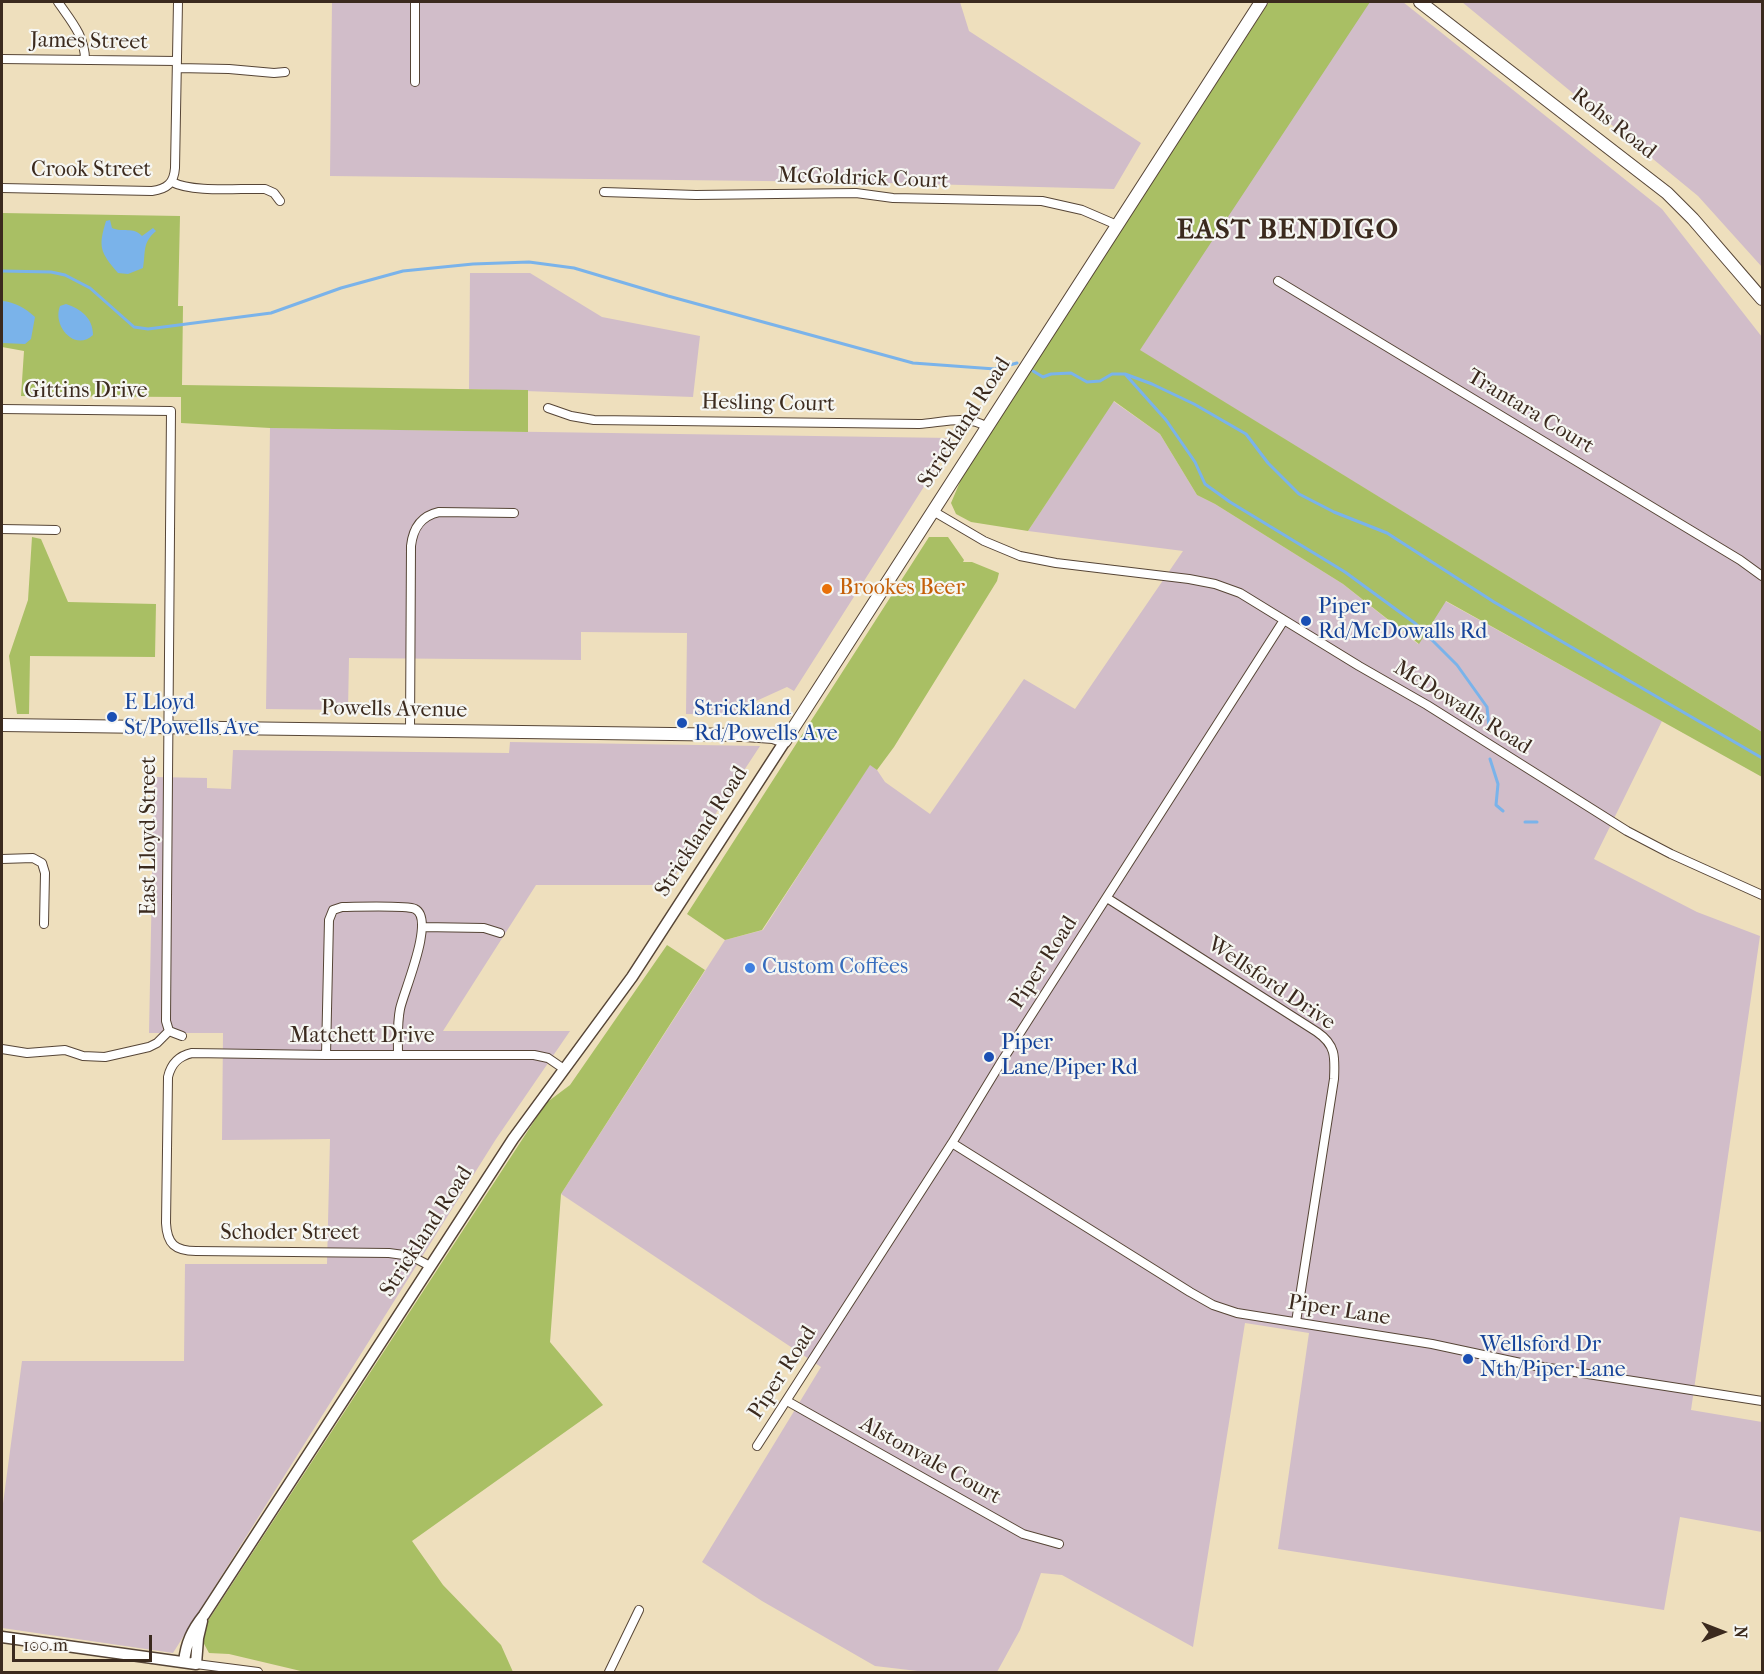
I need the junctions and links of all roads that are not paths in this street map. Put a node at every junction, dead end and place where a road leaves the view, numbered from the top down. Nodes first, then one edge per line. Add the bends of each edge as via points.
1 (58, 2) edge
2 (178, 2) edge
3 (416, 2) edge
4 (1261, 2) edge
5 (1420, 2) edge
6 (2, 59) edge
7 (85, 60) junction
8 (177, 65) junction
9 (285, 72) dead end
10 (415, 82) dead end
11 (172, 182) junction
12 (2, 188) edge
13 (604, 192) dead end
14 (280, 201) dead end
15 (1117, 225) junction
16 (1278, 281) dead end
17 (1762, 299) edge
18 (548, 408) dead end
19 (2, 409) edge
20 (171, 411) joint
21 (987, 427) junction
22 (933, 511) junction
23 (514, 513) dead end
24 (2, 529) edge
25 (56, 530) dead end
26 (1762, 576) edge
27 (1284, 620) junction
28 (2, 725) edge
29 (168, 728) junction
30 (410, 731) junction
31 (785, 741) junction
32 (2, 859) edge
33 (1762, 896) edge
34 (1107, 898) junction
35 (44, 924) dead end
36 (422, 927) junction
37 (500, 933) dead end
38 (169, 1031) junction
39 (182, 1036) dead end
40 (2, 1052) edge
41 (326, 1055) junction
42 (398, 1055) junction
43 (564, 1070) junction
44 (952, 1143) junction
45 (166, 1223) joint
46 (430, 1266) junction
47 (1296, 1322) junction
48 (787, 1401) junction
49 (1762, 1401) edge
50 (757, 1446) dead end
51 (1059, 1544) dead end
52 (639, 1610) dead end
53 (204, 1615) junction
54 (2, 1637) edge
55 (184, 1662) junction
56 (196, 1664) junction
57 (258, 1672) edge
58 (609, 1672) edge

1 - 7 street via 83,41
2 - 8 street
3 - 10 street
4 - 15 main road, Strickland Road
5 - 17 main road, Rohs Road via 1667,193
6 - 7 street, James Street
7 - 8 street, James Street
8 - 9 street, James Street
8 - 11 street
11 - 12 street, Crook Street via 156,190
11 - 14 street, Crook Street via 188,187 265,189
13 - 15 street, McGoldrick Court via 856,193 893,198 1042,201 1082,210
15 - 21 main road, Strickland Road
16 - 26 street, Trantara Court
18 - 21 street, Hesling Court via 594,420 918,424 961,420
19 - 20 street, Gittins Drive
20 - 29 street, East Lloyd Street
21 - 22 main road, Strickland Road
22 - 27 street, McDowalls Road via 984,541 1020,556 1215,584 1251,598
22 - 31 main road, Strickland Road
23 - 30 street via 439,512 426,517 413,532
24 - 25 street
27 - 33 street, McDowalls Road via 1627,831
27 - 34 street, Piper Road
28 - 29 main road, Powells Avenue
29 - 30 main road, Powells Avenue
29 - 38 street, East Lloyd Street
30 - 31 main road, Powells Avenue via 746,735
31 - 43 street, Strickland Road via 632,977
32 - 35 street via 33,858 42,863
34 - 44 street, Piper Road
34 - 47 street, Wellsford Drive via 1325,1037 1330,1045 1334,1079
36 - 37 street via 484,928
36 - 41 street via 420,912 411,908 333,910 329,920
36 - 42 street via 399,1012
38 - 39 street
38 - 40 street via 149,1047 105,1057 65,1050
41 - 42 street, Matchett Drive
41 - 45 street, Matchett Drive via 192,1053 174,1063 168,1077
42 - 43 street, Matchett Drive via 534,1055 548,1058
43 - 46 street, Strickland Road via 520,1127
44 - 47 street, Piper Lane via 1201,1298 1237,1313
44 - 48 street, Piper Road
45 - 46 street, Schoder Street via 170,1242 183,1250 389,1253 418,1259
46 - 53 street, Strickland Road
47 - 49 street, Piper Lane via 1530,1365
48 - 50 street, Piper Road
48 - 51 street, Alstonvale Court via 1023,1534
52 - 58 street
53 - 55 street, Strickland Road via 190,1635
53 - 56 street, Strickland Road
54 - 55 street
55 - 56 street
56 - 57 street

